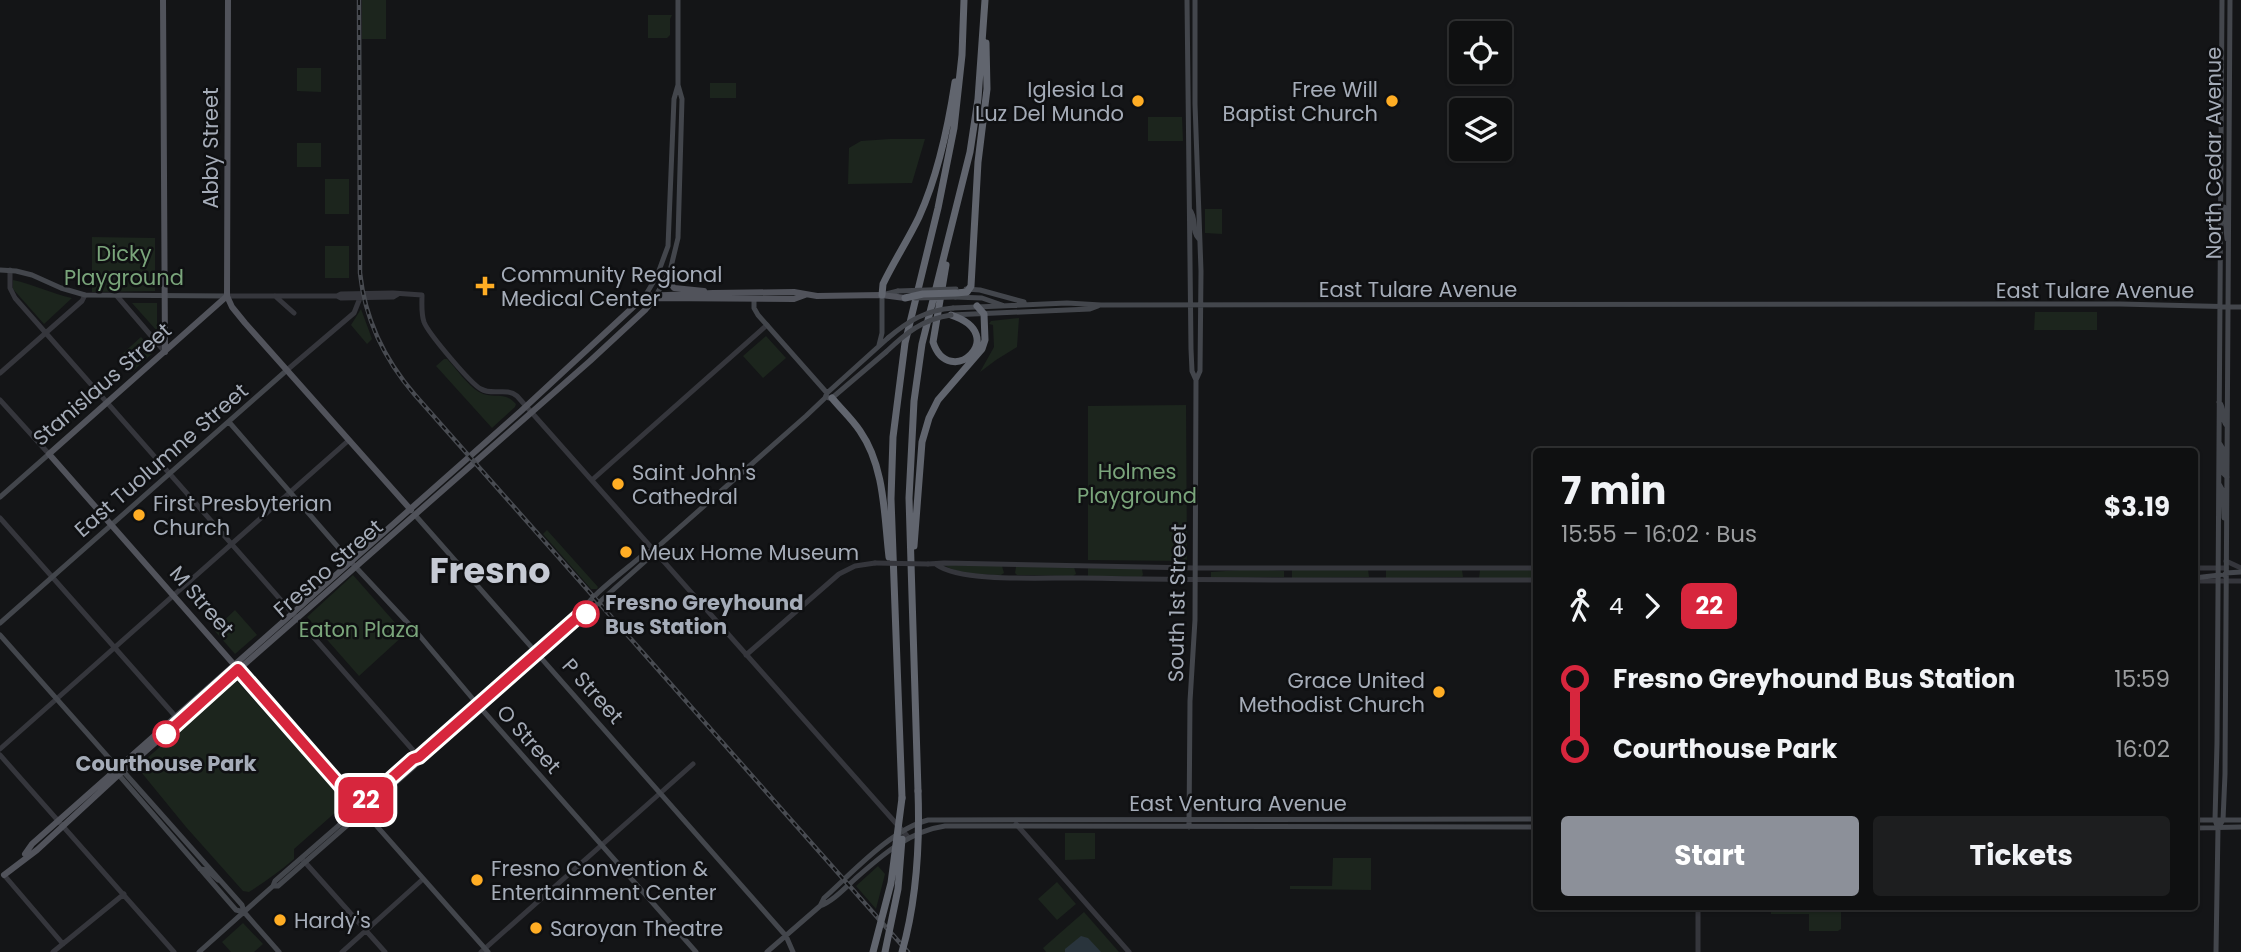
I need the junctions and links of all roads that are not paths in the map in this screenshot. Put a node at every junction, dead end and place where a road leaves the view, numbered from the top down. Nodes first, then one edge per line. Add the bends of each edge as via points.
1 (163, 0) edge
2 (228, 0) edge
3 (678, 0) edge
4 (964, 0) edge
5 (985, 0) edge
6 (1188, 0) edge
7 (1195, 0) edge
8 (2222, 0) edge
9 (2230, 0) edge
10 (2222, 15) junction
11 (2222, 47) junction
12 (2230, 47) junction
13 (2230, 79) junction
14 (678, 85) junction
15 (2221, 194) junction
16 (1190, 210) junction
17 (956, 213) junction
18 (1199, 239) junction
19 (2229, 240) junction
20 (0, 271) edge
21 (10, 271) junction
22 (670, 271) junction
23 (970, 289) junction
24 (743, 292) junction
25 (713, 293) junction
26 (786, 293) junction
27 (956, 293) junction
28 (398, 294) junction
29 (85, 295) junction
30 (807, 295) junction
31 (882, 295) junction
32 (117, 296) junction
33 (164, 296) junction
34 (227, 296) junction
35 (275, 296) junction
36 (337, 296) junction
37 (645, 296) junction
38 (900, 296) joint
39 (655, 297) junction
40 (350, 298) junction
41 (359, 298) junction
42 (707, 299) junction
43 (754, 299) junction
44 (1034, 304) junction
45 (1101, 305) junction
46 (1191, 305) junction
47 (1201, 305) junction
48 (977, 306) junction
49 (1003, 306) junction
50 (1067, 306) junction
51 (2220, 306) junction
52 (2228, 307) junction
53 (2241, 307) edge
54 (294, 313) dead end
55 (953, 313) junction
56 (1021, 313) junction
57 (984, 314) junction
58 (343, 320) junction
59 (767, 325) junction
60 (46, 334) junction
61 (877, 348) junction
62 (165, 352) junction
63 (287, 370) junction
64 (0, 373) edge
65 (1196, 380) junction
66 (828, 396) junction
67 (0, 400) edge
68 (2219, 402) junction
69 (108, 404) junction
70 (528, 408) junction
71 (229, 422) junction
72 (2227, 426) junction
73 (349, 440) junction
74 (2219, 443) junction
75 (49, 454) junction
76 (170, 474) junction
77 (2227, 477) junction
78 (592, 480) junction
79 (2219, 484) junction
80 (289, 492) junction
81 (0, 497) edge
82 (413, 512) junction
83 (0, 518) edge
84 (111, 525) junction
85 (2227, 531) junction
86 (232, 543) junction
87 (653, 551) junction
88 (353, 564) junction
89 (936, 564) junction
90 (2226, 567) junction
91 (1195, 568) junction
92 (1287, 568) junction
93 (1533, 568) edge
94 (2198, 568) edge
95 (2218, 568) junction
96 (2241, 570) edge
97 (52, 577) junction
98 (2218, 579) junction
99 (1195, 580) junction
100 (1287, 580) junction
101 (1533, 580) edge
102 (2198, 580) edge
103 (2226, 581) junction
104 (2241, 581) edge
105 (911, 588) junction
106 (173, 596) junction
107 (896, 612) junction
108 (295, 615) junction
109 (0, 624) edge
110 (0, 635) edge
111 (116, 648) junction
112 (536, 653) junction
113 (746, 655) junction
114 (236, 667) junction
115 (209, 686) junction
116 (56, 699) junction
117 (478, 705) junction
118 (188, 715) junction
119 (178, 719) junction
120 (0, 749) edge
121 (0, 755) edge
122 (419, 757) junction
123 (693, 764) dead end
124 (119, 771) junction
125 (660, 793) junction
126 (902, 795) junction
127 (361, 809) junction
128 (1012, 819) junction
129 (1189, 819) junction
130 (1533, 819) edge
131 (2198, 820) edge
132 (2215, 820) junction
133 (2223, 820) junction
134 (2241, 820) edge
135 (60, 823) junction
136 (1018, 826) junction
137 (1189, 827) junction
138 (1533, 827) edge
139 (2241, 827) edge
140 (2198, 828) edge
141 (2218, 828) junction
142 (902, 830) junction
143 (909, 838) junction
144 (603, 846) junction
145 (303, 860) junction
146 (200, 869) junction
147 (4, 875) joint
148 (423, 879) junction
149 (226, 886) junction
150 (124, 894) junction
151 (820, 906) junction
152 (1698, 910) edge
153 (244, 912) junction
154 (366, 931) junction
155 (786, 936) junction
156 (63, 944) junction
157 (485, 951) edge
158 (53, 952) edge
159 (174, 952) edge
160 (199, 952) edge
161 (279, 952) edge
162 (342, 952) edge
163 (385, 952) edge
164 (696, 952) edge
165 (767, 952) edge
166 (793, 952) edge
167 (873, 952) edge
168 (885, 952) edge
169 (903, 952) edge
170 (1129, 952) edge
171 (1698, 952) edge
172 (2216, 952) edge

1 - 33 main road
2 - 34 main road, Abby Street
3 - 14 main road
4 - 31 highway via 954,87 937,164 923,206 884,281
4 - 107 highway via 954,128 911,311 896,400 891,499
5 - 17 highway via 978,99
5 - 23 highway via 987,89
6 - 16 main road, South 1st Street
7 - 18 main road, South 1st Street
8 - 10 main road, North Cedar Avenue
9 - 12 main road, North Cedar Avenue
10 - 11 main road, North Cedar Avenue
10 - 12 main road
11 - 13 main road via 2227,52
11 - 15 main road, North Cedar Avenue
12 - 13 main road, North Cedar Avenue
13 - 19 main road, North Cedar Avenue
14 - 22 main road via 682,99 678,238
14 - 37 main road via 668,246
15 - 19 main road
15 - 51 main road, North Cedar Avenue
16 - 18 main road
16 - 46 main road, South 1st Street
17 - 55 highway via 933,340 943,358 954,362 970,356 977,339 971,324
17 - 105 highway via 922,344 914,401
18 - 47 main road, South 1st Street
19 - 52 main road, North Cedar Avenue
20 - 21 main road
21 - 29 main road
21 - 60 street via 12,294
22 - 25 main road via 674,288
22 - 39 main road
23 - 27 highway
23 - 44 main road
24 - 25 main road
24 - 26 main road
24 - 42 main road
25 - 39 main road
26 - 30 main road
26 - 43 main road
27 - 38 highway, bridge
27 - 49 main road
28 - 36 street
28 - 41 street
28 - 70 street via 422,295 426,327 477,386 511,392
29 - 32 main road
29 - 60 street
30 - 31 main road
30 - 43 main road
31 - 38 main road
31 - 61 main road via 882,333
32 - 33 main road
32 - 62 street
33 - 34 main road
33 - 62 main road
34 - 35 street
34 - 62 main road, Stanislaus Street
34 - 63 main road, P Street via 236,313
35 - 36 street
35 - 54 street
36 - 40 street
37 - 39 main road
37 - 70 main road, Fresno Street
39 - 42 main road
39 - 70 main road, Fresno Street via 590,361
40 - 41 street
40 - 58 street via 354,307
41 - 58 street, East Tuolumne Street via 355,311
42 - 43 main road
43 - 59 main road via 756,311
44 - 49 main road, East Tulare Avenue
44 - 50 main road, East Tulare Avenue
45 - 46 main road, East Tulare Avenue
45 - 50 main road, East Tulare Avenue
45 - 50 main road, East Tulare Avenue via 1090,309
46 - 47 main road, East Tulare Avenue
46 - 65 main road, South 1st Street
47 - 51 main road, East Tulare Avenue
47 - 65 main road, South 1st Street
48 - 49 main road, East Tulare Avenue
48 - 55 main road, East Tulare Avenue
48 - 57 highway
49 - 56 main road
50 - 56 main road, East Tulare Avenue
51 - 52 main road, East Tulare Avenue
51 - 68 main road, North Cedar Avenue
52 - 53 main road, East Tulare Avenue
52 - 72 main road, North Cedar Avenue
55 - 57 main road, East Tulare Avenue
55 - 61 main road, bridge via 934,310 920,315
55 - 66 main road, bridge via 915,327
56 - 57 main road, East Tulare Avenue
57 - 105 highway via 981,352 933,408 925,430
58 - 63 street, East Tuolumne Street
59 - 66 main road
59 - 78 street
60 - 64 street
60 - 69 street
61 - 66 main road
62 - 69 main road, Stanislaus Street
63 - 71 main road, East Tuolumne Street
63 - 73 main road, P Street
65 - 91 main road, South 1st Street
66 - 87 main road
66 - 107 highway via 860,431 878,469
67 - 75 street, M Street
68 - 72 main road
68 - 74 main road, North Cedar Avenue
69 - 75 main road, Stanislaus Street
69 - 76 street
70 - 78 street
70 - 82 main road, Fresno Street
71 - 76 main road, East Tuolumne Street
71 - 80 main road, O Street
72 - 77 main road, North Cedar Avenue
73 - 80 street
73 - 82 main road, P Street
74 - 77 main road
74 - 79 main road
75 - 81 main road, Stanislaus Street
75 - 84 main road, M Street
76 - 84 main road, East Tuolumne Street
76 - 86 street
77 - 85 main road
78 - 87 street
79 - 85 main road
79 - 95 main road
80 - 86 street
80 - 88 main road, O Street
82 - 88 main road, Fresno Street
82 - 112 main road, P Street
83 - 97 street
84 - 97 main road, East Tuolumne Street
84 - 106 main road, M Street
85 - 90 main road
86 - 106 street
86 - 108 street
87 - 112 main road via 646,552
87 - 113 street
88 - 108 main road, Fresno Street
88 - 117 main road, O Street
89 - 91 street
89 - 99 street via 965,575
89 - 113 street, bridge via 855,566 839,574
90 - 95 street
90 - 96 main road
90 - 96 street
90 - 98 main road
90 - 103 main road
91 - 92 street
91 - 99 main road, South 1st Street
92 - 93 street
92 - 100 street
94 - 95 street
95 - 98 main road
97 - 109 main road, East Tuolumne Street
97 - 111 street
98 - 102 main road
98 - 103 street
98 - 132 main road
99 - 100 street
99 - 129 main road, South 1st Street
100 - 101 street
103 - 104 street
103 - 133 main road
105 - 169 highway, bridge via 917,873
106 - 111 street
106 - 114 main road, M Street
107 - 126 highway
108 - 114 main road, Fresno Street
108 - 122 street
110 - 116 main road
111 - 116 street
111 - 119 street
112 - 117 main road
112 - 125 main road, P Street
113 - 142 street
114 - 115 main road, Fresno Street
114 - 118 main road, Fresno Street
114 - 127 main road, M Street
115 - 118 main road via 187,710
115 - 119 main road, Fresno Street
116 - 120 street
116 - 124 main road
117 - 122 main road
117 - 144 main road, O Street
118 - 119 main road, Fresno Street
119 - 124 main road, Fresno Street
121 - 135 street
122 - 127 main road via 417,764
123 - 125 street
124 - 135 main road, Fresno Street
124 - 146 main road
124 - 149 main road
125 - 144 street
125 - 155 main road, P Street
126 - 167 highway, bridge via 891,883
126 - 168 highway, bridge via 900,876
127 - 145 main road
127 - 148 main road, M Street
128 - 129 main road, East Ventura Avenue
128 - 136 street
128 - 142 main road, East Ventura Avenue via 939,818
129 - 130 main road, East Ventura Avenue
129 - 137 main road, South 1st Street
131 - 132 main road
132 - 133 main road
132 - 141 main road
133 - 134 main road
133 - 141 main road
135 - 147 main road, Fresno Street via 37,850
135 - 150 street
136 - 137 main road, East Ventura Avenue
136 - 143 main road, East Ventura Avenue via 945,826
136 - 170 street
137 - 138 main road, East Ventura Avenue
139 - 141 main road
140 - 141 main road
141 - 172 main road
142 - 143 street
142 - 151 main road
143 - 151 main road, East Ventura Avenue
144 - 157 street
144 - 164 main road, O Street
145 - 153 main road
145 - 154 street
146 - 149 main road
146 - 153 main road via 236,910
147 - 156 street
148 - 154 street
148 - 157 main road, M Street
149 - 153 main road
150 - 156 street
150 - 159 street
151 - 155 main road
152 - 171 street
153 - 160 main road
153 - 161 main road
154 - 162 street
154 - 163 street
155 - 165 main road
155 - 166 main road, P Street
156 - 158 street

